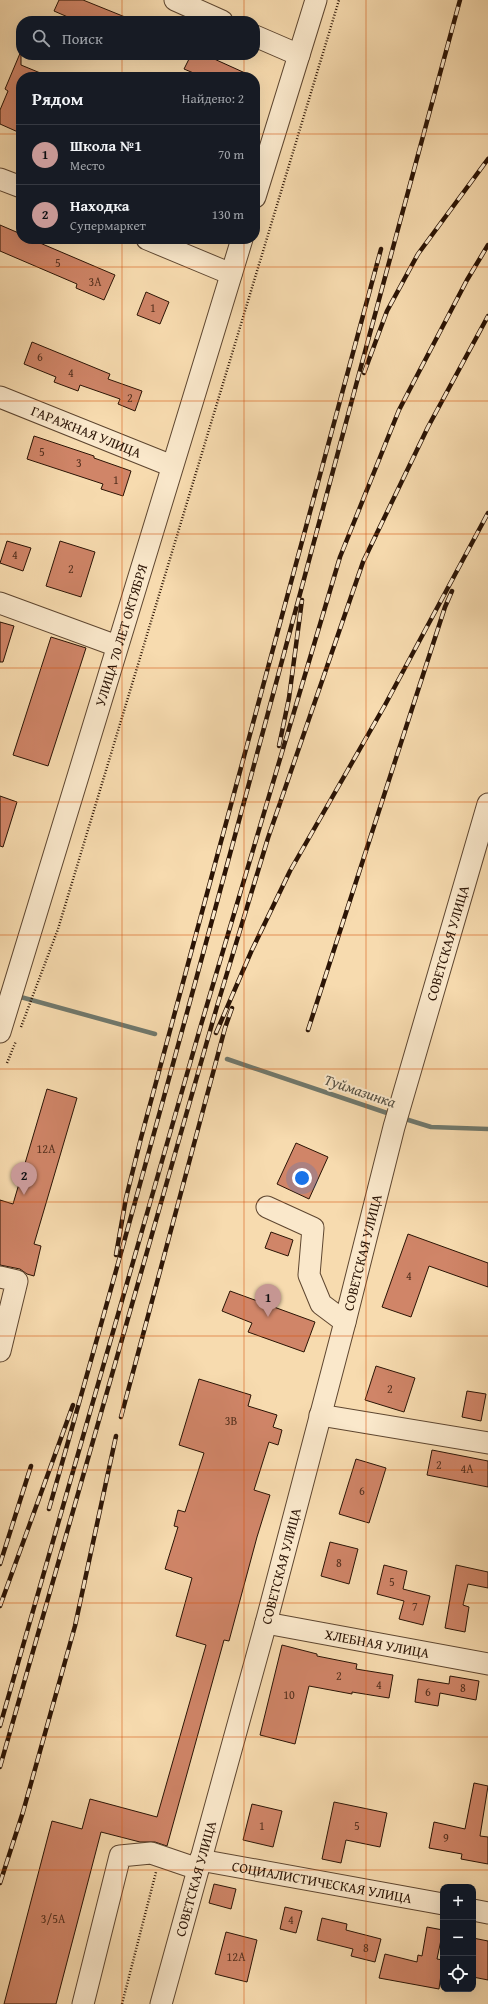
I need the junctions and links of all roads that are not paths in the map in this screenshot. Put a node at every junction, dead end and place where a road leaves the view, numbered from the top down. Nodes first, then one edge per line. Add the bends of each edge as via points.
1 (175, 0) edge
2 (316, 0) edge
3 (211, 16) edge
4 (260, 38) edge
5 (299, 55) junction
6 (0, 179) edge
7 (260, 181) edge
8 (16, 185) edge
9 (159, 244) edge
10 (240, 244) edge
11 (231, 274) junction
12 (0, 397) edge
13 (172, 466) junction
14 (0, 603) edge
15 (117, 646) junction
16 (488, 804) edge
17 (2, 1023) edge
18 (267, 1207) dead end
19 (0, 1277) edge
20 (345, 1322) junction
21 (0, 1351) edge
22 (320, 1416) junction
23 (488, 1443) edge
24 (266, 1622) junction
25 (488, 1664) edge
26 (199, 1864) junction
27 (440, 1904) edge
28 (476, 1911) edge
29 (488, 1913) edge
30 (83, 2004) edge
31 (161, 2004) edge

1 - 3 street
2 - 5 street
4 - 5 street
5 - 7 street
6 - 8 street
9 - 11 street
10 - 11 street, УЛИЦА 70 ЛЕТ ОКТЯБРЯ
11 - 13 street, УЛИЦА 70 ЛЕТ ОКТЯБРЯ
12 - 13 street, ГАРАЖНАЯ УЛИЦА
13 - 15 street, УЛИЦА 70 ЛЕТ ОКТЯБРЯ
14 - 15 street
15 - 17 street, УЛИЦА 70 ЛЕТ ОКТЯБРЯ
16 - 20 street, СОВЕТСКАЯ УЛИЦА via 394,1127
18 - 20 street via 313,1228 309,1275 321,1304
19 - 21 street via 17,1281
20 - 22 street, СОВЕТСКАЯ УЛИЦА
22 - 23 street
22 - 24 street, СОВЕТСКАЯ УЛИЦА
24 - 25 street, ХЛЕБНАЯ УЛИЦА
24 - 26 street, СОВЕТСКАЯ УЛИЦА
26 - 27 street, СОЦИАЛИСТИЧЕСКАЯ УЛИЦА
26 - 30 street, СОЦИАЛИСТИЧЕСКАЯ УЛИЦА via 151,1853 120,1856
26 - 31 street, СОВЕТСКАЯ УЛИЦА
28 - 29 street

